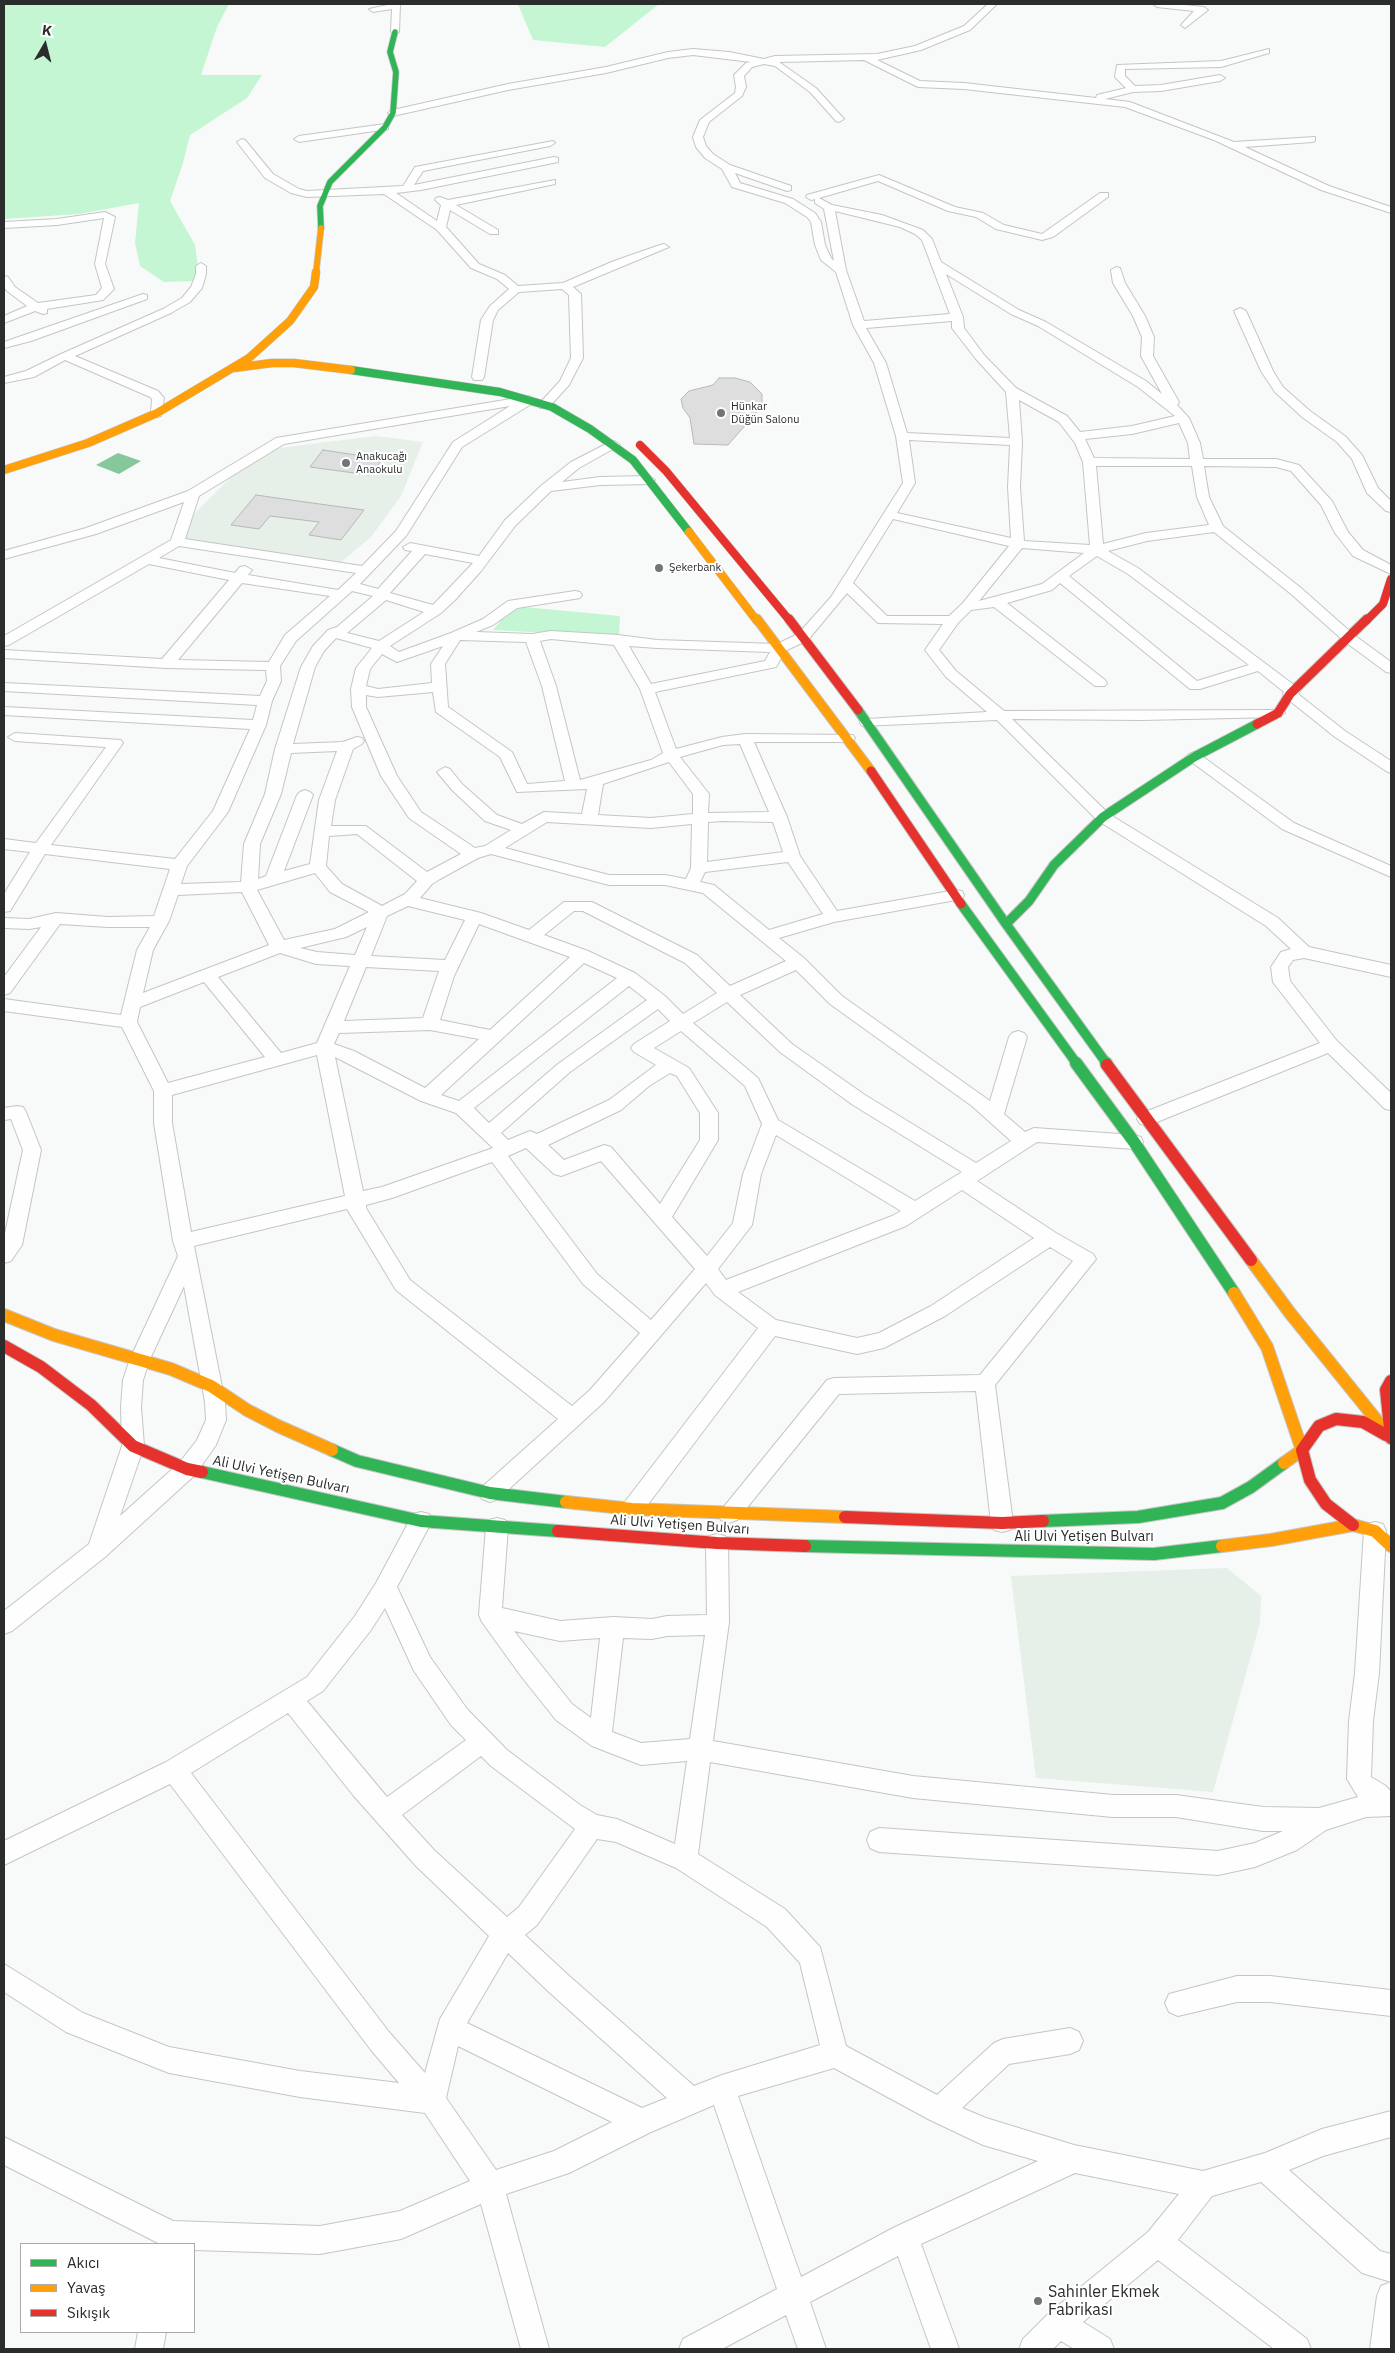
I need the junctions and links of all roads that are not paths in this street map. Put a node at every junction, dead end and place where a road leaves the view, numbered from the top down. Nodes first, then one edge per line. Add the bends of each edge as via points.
1 (993, 4) edge
2 (1157, 4) edge
3 (395, 5) edge
4 (373, 9) dead end
5 (1185, 25) dead end
6 (395, 32) joint
7 (1266, 51) dead end
8 (866, 57) junction
9 (765, 60) junction
10 (1220, 78) dead end
11 (1133, 89) junction
12 (1097, 99) junction
13 (393, 113) junction
14 (839, 120) dead end
15 (385, 128) junction
16 (1312, 139) dead end
17 (242, 142) dead end
18 (372, 142) junction
19 (550, 143) dead end
20 (353, 144) dead end
21 (325, 146) dead end
22 (1231, 146) junction
23 (554, 160) dead end
24 (726, 167) junction
25 (551, 182) dead end
26 (421, 187) junction
27 (406, 188) junction
28 (386, 191) junction
29 (326, 192) junction
30 (1104, 195) dead end
31 (811, 197) junction
32 (446, 204) junction
33 (829, 207) junction
34 (1391, 210) edge
35 (4, 225) edge
36 (441, 228) junction
37 (494, 232) dead end
38 (664, 247) dead end
39 (938, 264) junction
40 (201, 266) dead end
41 (841, 270) junction
42 (1116, 270) dead end
43 (4, 279) edge
44 (565, 286) junction
45 (7, 290) edge
46 (516, 290) junction
47 (143, 297) dead end
48 (35, 307) junction
49 (1240, 311) dead end
50 (957, 316) junction
51 (4, 320) edge
52 (69, 325) junction
53 (859, 325) junction
54 (4, 345) edge
55 (65, 356) junction
56 (249, 358) junction
57 (414, 367) dead end
58 (234, 368) junction
59 (473, 376) joint
60 (4, 380) edge
61 (510, 382) dead end
62 (1012, 391) junction
63 (554, 394) junction
64 (538, 398) junction
65 (568, 400) dead end
66 (157, 413) junction
67 (1179, 414) junction
68 (902, 436) junction
69 (1076, 436) junction
70 (629, 437) dead end
71 (1016, 442) junction
72 (88, 443) junction
73 (614, 445) junction
74 (1089, 462) junction
75 (4, 463) edge
76 (1197, 464) junction
77 (4, 470) edge
78 (649, 480) junction
79 (547, 488) junction
80 (193, 494) junction
81 (1391, 508) edge
82 (890, 515) junction
83 (1216, 528) junction
84 (177, 542) junction
85 (391, 543) junction
86 (1018, 544) junction
87 (422, 549) junction
88 (1097, 550) junction
89 (4, 554) edge
90 (259, 554) junction
91 (146, 558) junction
92 (481, 560) junction
93 (366, 570) junction
94 (1391, 570) edge
95 (1060, 576) junction
96 (238, 578) junction
97 (1391, 579) edge
98 (846, 584) junction
99 (345, 590) junction
100 (383, 595) junction
101 (575, 595) dead end
102 (997, 602) junction
103 (967, 607) junction
104 (436, 610) junction
105 (953, 620) junction
106 (333, 633) junction
107 (456, 636) junction
108 (532, 638) junction
109 (803, 638) junction
110 (1349, 638) junction
111 (618, 639) junction
112 (4, 642) edge
113 (381, 646) junction
114 (779, 648) junction
115 (4, 654) edge
116 (166, 664) junction
117 (274, 666) junction
118 (1260, 666) junction
119 (1391, 669) edge
120 (1100, 683) dead end
121 (439, 686) junction
122 (4, 687) edge
123 (358, 689) junction
124 (647, 689) junction
125 (1291, 693) junction
126 (265, 701) junction
127 (4, 711) edge
128 (1278, 713) junction
129 (1000, 715) junction
130 (867, 723) junction
131 (259, 725) junction
132 (372, 735) junction
133 (14, 737) dead end
134 (745, 738) junction
135 (848, 738) junction
136 (346, 746) junction
137 (283, 749) junction
138 (671, 755) junction
139 (1194, 758) junction
140 (1391, 768) edge
141 (445, 772) dead end
142 (596, 782) junction
143 (574, 785) junction
144 (305, 796) dead end
145 (1103, 816) junction
146 (779, 817) junction
147 (700, 818) junction
148 (589, 820) junction
149 (522, 829) junction
150 (322, 832) junction
151 (4, 844) edge
152 (40, 849) junction
153 (491, 849) junction
154 (472, 854) junction
155 (792, 856) junction
156 (179, 865) junction
157 (318, 867) junction
158 (699, 868) junction
159 (1391, 872) edge
160 (273, 880) junction
161 (426, 880) junction
162 (691, 885) junction
163 (247, 887) junction
164 (170, 890) junction
165 (956, 895) junction
166 (411, 898) junction
167 (4, 907) edge
168 (381, 912) junction
169 (475, 917) junction
170 (833, 917) junction
171 (56, 918) junction
172 (160, 921) junction
173 (4, 923) edge
174 (1006, 924) junction
175 (767, 936) junction
176 (530, 938) junction
177 (279, 947) junction
178 (1304, 952) junction
179 (582, 955) junction
180 (360, 962) junction
181 (798, 962) junction
182 (450, 966) junction
183 (1391, 971) edge
184 (207, 974) junction
185 (629, 976) junction
186 (4, 989) edge
187 (729, 992) junction
188 (659, 1000) junction
189 (131, 1004) junction
190 (4, 1005) edge
191 (680, 1021) junction
192 (128, 1022) junction
193 (430, 1024) junction
194 (331, 1027) junction
195 (492, 1036) junction
196 (1018, 1037) dead end
197 (1331, 1045) junction
198 (324, 1046) junction
199 (277, 1060) junction
200 (671, 1064) junction
201 (163, 1091) junction
202 (427, 1097) junction
203 (1391, 1104) edge
204 (462, 1108) junction
205 (4, 1114) edge
206 (994, 1116) junction
207 (1146, 1119) junction
208 (771, 1124) junction
209 (489, 1133) junction
210 (1024, 1142) junction
211 (1134, 1142) junction
212 (533, 1144) junction
213 (501, 1151) junction
214 (970, 1176) junction
215 (357, 1199) junction
216 (916, 1211) junction
217 (662, 1217) junction
218 (1049, 1238) junction
219 (185, 1249) junction
220 (4, 1256) edge
221 (707, 1269) junction
222 (722, 1290) junction
223 (4, 1315) edge
224 (770, 1327) junction
225 (652, 1331) junction
226 (4, 1346) edge
227 (140, 1359) junction
228 (1391, 1381) edge
229 (985, 1383) junction
230 (211, 1386) junction
231 (572, 1418) junction
232 (1391, 1438) edge
233 (133, 1446) junction
234 (1302, 1450) junction
235 (187, 1469) junction
236 (490, 1494) junction
237 (632, 1509) junction
238 (729, 1514) junction
239 (421, 1521) junction
240 (1002, 1523) junction
241 (497, 1527) junction
242 (1378, 1532) edge
243 (717, 1543) junction
244 (97, 1550) junction
245 (386, 1587) junction
246 (490, 1616) junction
247 (718, 1622) junction
248 (4, 1624) edge
249 (613, 1627) junction
250 (290, 1698) junction
251 (600, 1738) junction
252 (482, 1741) junction
253 (699, 1749) junction
254 (174, 1770) junction
255 (1388, 1804) edge
256 (385, 1813) junction
257 (1319, 1820) junction
258 (592, 1826) junction
259 (879, 1840) dead end
260 (4, 1854) edge
261 (685, 1860) junction
262 (506, 1934) junction
263 (4, 1977) edge
264 (1178, 2003) dead end
265 (1391, 2003) edge
266 (449, 2028) junction
267 (1070, 2041) dead end
268 (835, 2054) junction
269 (722, 2088) junction
270 (432, 2101) junction
271 (692, 2101) junction
272 (939, 2111) junction
273 (642, 2122) junction
274 (1391, 2124) edge
275 (4, 2151) edge
276 (1074, 2160) junction
277 (1266, 2167) junction
278 (1203, 2185) junction
279 (490, 2186) junction
280 (905, 2237) junction
281 (170, 2240) edge
282 (1158, 2242) junction
283 (1391, 2268) edge
284 (1391, 2296) edge
285 (793, 2298) junction
286 (1059, 2323) junction
287 (152, 2333) edge
288 (149, 2349) edge
289 (535, 2349) edge
290 (693, 2349) edge
291 (812, 2349) edge
292 (945, 2349) edge
293 (1033, 2349) edge
294 (1100, 2349) edge
295 (1297, 2349) edge
296 (1384, 2349) edge

1 - 8 street via 967,28 932,44
2 - 5 street via 1204,10
3 - 4 street
3 - 6 street
6 - 13 main road via 390,52 396,72
7 - 11 street via 1221,64 1120,67 1120,77
8 - 9 street
8 - 12 street via 918,84
9 - 13 street via 693,52 668,55
9 - 14 street via 778,64 813,90
9 - 24 street via 743,70 739,75 739,94 705,120 700,129 698,137 705,153
10 - 11 street via 1161,88
11 - 12 street
12 - 22 street via 1142,108
13 - 15 main road
15 - 18 main road
15 - 21 street via 298,144
16 - 22 street
17 - 29 street via 269,176 296,191 307,194
18 - 20 street
18 - 29 main road via 341,170
19 - 27 street via 419,169
22 - 34 street via 1324,188
23 - 26 street
24 - 31 street
24 - 41 street via 736,185 788,201 811,215 816,222 826,260
25 - 32 street
26 - 27 street
26 - 32 street
27 - 28 street
28 - 29 street
28 - 36 street
29 - 56 main road via 320,206 321,228 314,287 290,321
30 - 31 street via 1042,237 1000,227 979,215 952,209 880,178
31 - 33 street
32 - 36 street
32 - 37 street
33 - 39 street via 878,217 919,232 927,239
33 - 41 street
35 - 48 street via 110,217 100,264 108,289 99,298
36 - 46 street via 475,266 501,277
38 - 44 street
39 - 50 street
39 - 67 street via 1142,384
40 - 55 street via 202,274 196,288 186,300
41 - 53 street
42 - 67 street via 1119,283 1148,337 1148,356 1153,368
43 - 45 street
44 - 46 street
44 - 63 street via 575,294 577,358 565,382
45 - 48 street
46 - 59 street via 494,308 487,320
47 - 52 street
48 - 51 street
48 - 52 street
49 - 81 street via 1267,371 1279,389 1306,414 1341,439 1358,458 1372,490
50 - 53 street
50 - 62 street via 958,328
52 - 54 street
53 - 68 street via 880,363
55 - 60 street via 30,374
55 - 66 street via 154,394 158,398
56 - 57 main road via 286,354
56 - 58 main road
58 - 64 main road via 272,363 333,368
58 - 66 main road
59 - 61 main road
62 - 69 street via 1064,419
62 - 71 street
63 - 64 street
63 - 65 main road
64 - 73 main road
64 - 80 street via 280,441
64 - 85 street via 457,445
66 - 72 main road
67 - 69 street via 1132,430
67 - 76 street via 1194,443
68 - 71 street
68 - 82 street via 909,483
69 - 74 street
70 - 109 main road via 666,471
71 - 86 street via 1014,487
72 - 75 main road
72 - 77 main road
73 - 78 main road via 633,460
73 - 79 street via 575,465
74 - 76 street
74 - 88 street
76 - 83 street via 1203,497
76 - 94 street via 1276,463 1295,468 1318,492 1358,553
78 - 79 street via 600,481
78 - 114 main road
79 - 92 street via 510,523
80 - 84 street
80 - 89 street via 91,531
82 - 86 street
82 - 98 street
83 - 88 street via 1146,537
83 - 110 street
84 - 90 street
84 - 91 street
85 - 87 street
85 - 93 street
86 - 88 street
86 - 103 street
87 - 92 street
87 - 100 street
88 - 95 street
88 - 118 street via 1133,571
90 - 93 street
90 - 96 street
91 - 96 street
91 - 112 street
92 - 104 street
93 - 99 street
95 - 102 street via 1047,587
95 - 118 street via 1195,686
96 - 99 street
96 - 116 street
97 - 110 main road via 1383,604
98 - 105 street via 883,620
98 - 109 street
99 - 100 street
99 - 117 street via 290,638
100 - 104 street
100 - 106 street via 342,630
101 - 107 street via 512,604 488,622
102 - 103 street
102 - 120 street
103 - 105 street
104 - 113 street
105 - 129 street via 932,650 951,674
106 - 113 street
106 - 137 street via 318,649 308,667
107 - 108 street
107 - 113 street via 397,658
107 - 121 street via 438,664
108 - 111 street via 551,635
108 - 143 street via 549,686
109 - 114 street
109 - 130 main road
110 - 119 street
110 - 125 main road
111 - 114 street via 657,644
111 - 124 street
113 - 123 street via 363,668
114 - 124 street via 771,664
114 - 135 main road
115 - 116 street
116 - 117 street
117 - 126 street via 274,681
118 - 125 street
121 - 123 street via 378,693
121 - 143 street via 441,710 506,755 522,789
122 - 126 street
123 - 132 street via 359,707
124 - 138 street
125 - 128 main road
125 - 140 street via 1340,734
126 - 131 street
127 - 131 street
128 - 129 street
128 - 139 main road
129 - 130 street
129 - 145 street
130 - 174 main road
131 - 156 street via 220,812
132 - 136 street
132 - 154 street via 389,776 415,816
133 - 152 street via 116,744
134 - 135 street
134 - 138 street
134 - 146 street
135 - 165 main road
136 - 137 street
136 - 150 street via 327,800
137 - 163 street via 273,794 252,844
138 - 142 street
138 - 147 street via 701,794
139 - 145 main road
139 - 159 street via 1288,826
141 - 149 street via 491,818
142 - 143 street
142 - 148 street
144 - 160 street
145 - 174 main road via 1054,865 1030,901
145 - 178 street via 1272,922
146 - 147 street
146 - 155 street
147 - 148 street via 651,823
147 - 158 street
148 - 149 street via 544,817
149 - 153 street
150 - 157 street
150 - 161 street via 360,829
151 - 152 street
152 - 156 street
152 - 167 street
153 - 154 street
153 - 162 street via 609,880 665,880
154 - 161 street
155 - 158 street
155 - 170 street
156 - 164 street
157 - 160 street
157 - 168 street via 336,888
158 - 162 street
160 - 163 street
161 - 166 street
162 - 175 street via 708,889
163 - 164 street
163 - 177 street
164 - 172 street
165 - 170 street
165 - 211 main road via 999,959
166 - 168 street
166 - 169 street via 415,902
168 - 177 street via 340,933
168 - 180 street
169 - 176 street
169 - 182 street
170 - 175 street
171 - 172 street
171 - 173 street via 29,924
171 - 186 street
172 - 189 street via 145,950
174 - 207 main road
175 - 181 street
176 - 179 street
176 - 187 street via 570,906 586,906 691,959
177 - 180 street via 316,958
177 - 184 street
178 - 183 street
178 - 197 street via 1287,956 1279,967 1282,982
179 - 185 street
179 - 195 street
180 - 182 street
180 - 194 street
181 - 187 street
181 - 206 street via 836,1000 978,1101
182 - 193 street
184 - 189 street
184 - 199 street
185 - 188 street
185 - 204 street
187 - 191 street
187 - 214 street via 786,1048
188 - 191 street
188 - 209 street via 564,1068
189 - 192 street
190 - 192 street
191 - 200 street via 640,1048
191 - 208 street via 752,1082
192 - 201 street
193 - 194 street
193 - 195 street
194 - 198 street
195 - 202 street
196 - 206 street
197 - 203 street
197 - 207 street
198 - 199 street
198 - 202 street via 348,1055
198 - 215 street
199 - 201 street
200 - 212 street via 615,1105
200 - 217 street via 683,1072 709,1113 709,1140
201 - 219 street via 163,1123
202 - 204 street
204 - 209 street
205 - 220 street via 17,1112 32,1150 12,1245
206 - 210 street
207 - 232 main road via 1290,1313
208 - 216 street
208 - 221 street via 752,1174 742,1225
209 - 213 street
210 - 211 street via 1034,1136
210 - 214 street
211 - 234 main road via 1266,1347
212 - 213 street via 530,1138
212 - 217 street via 561,1169 604,1152
213 - 215 street via 385,1193
213 - 225 street via 590,1279
214 - 216 street
214 - 218 street
215 - 219 street
215 - 231 street via 358,1209 403,1285
216 - 222 street via 899,1221
217 - 221 street
218 - 224 street via 938,1311 884,1340 856,1346
218 - 229 street via 1086,1259
219 - 227 street
219 - 230 street
221 - 222 street
221 - 225 street
222 - 224 street
223 - 227 main road via 54,1334
224 - 237 street
225 - 231 street via 597,1396
226 - 233 main road, Ali Ulvi Yetişen Bulvarı via 41,1367 90,1405
227 - 230 main road
227 - 233 street via 133,1380
228 - 232 main road via 1386,1390
229 - 238 street via 834,1386
229 - 240 street
230 - 235 street via 216,1420 205,1445
230 - 236 main road via 255,1414 357,1461
231 - 236 street
232 - 234 main road via 1363,1422 1336,1419 1319,1426
233 - 235 main road, Ali Ulvi Yetişen Bulvarı
233 - 244 street
234 - 240 main road via 1251,1487 1222,1503 1138,1517
234 - 242 main road via 1310,1480 1326,1504
235 - 239 main road, Ali Ulvi Yetişen Bulvarı
235 - 244 street
236 - 237 main road
237 - 238 main road
238 - 240 main road
239 - 241 main road, Ali Ulvi Yetişen Bulvarı
239 - 245 street
241 - 243 main road, Ali Ulvi Yetişen Bulvarı
241 - 246 street
242 - 243 main road, Ali Ulvi Yetişen Bulvarı via 1154,1554
242 - 255 street via 1361,1720 1359,1779 1364,1788
243 - 247 street
244 - 248 street
245 - 250 street via 363,1623 315,1684
245 - 252 street via 422,1664 459,1717
246 - 249 street via 560,1631
246 - 251 street via 564,1712
247 - 249 street via 652,1629
247 - 253 street
249 - 251 street
250 - 254 street
250 - 256 street
251 - 253 street via 641,1754
252 - 256 street
252 - 258 street via 499,1758
253 - 257 street via 913,1787 1113,1806 1176,1806 1263,1819
253 - 261 street
254 - 260 street
254 - 270 street via 380,2041
255 - 257 street via 1366,1806
256 - 262 street via 424,1858
257 - 259 street via 1288,1842 1256,1855 1218,1863
258 - 261 street via 617,1831
258 - 262 street via 528,1916
261 - 268 street via 776,1918 811,1956
262 - 266 street
262 - 271 street
263 - 270 street via 75,2023 170,2060 300,2084
264 - 265 street via 1237,1989 1270,1989
266 - 270 street
266 - 273 street
267 - 272 street via 1003,2052
268 - 269 street
268 - 272 street
269 - 271 street
269 - 285 street
270 - 279 street
271 - 273 street
272 - 276 street via 983,2131
273 - 279 street via 559,2164
274 - 277 street via 1322,2143
275 - 281 street
276 - 278 street
276 - 280 street
277 - 278 street
277 - 283 street via 1372,2262
278 - 282 street
279 - 281 street via 401,2225 320,2240
279 - 289 street
280 - 285 street
280 - 292 street
282 - 286 street
282 - 295 street
284 - 296 street
285 - 290 street
285 - 291 street
286 - 293 street
286 - 294 street
287 - 288 street

